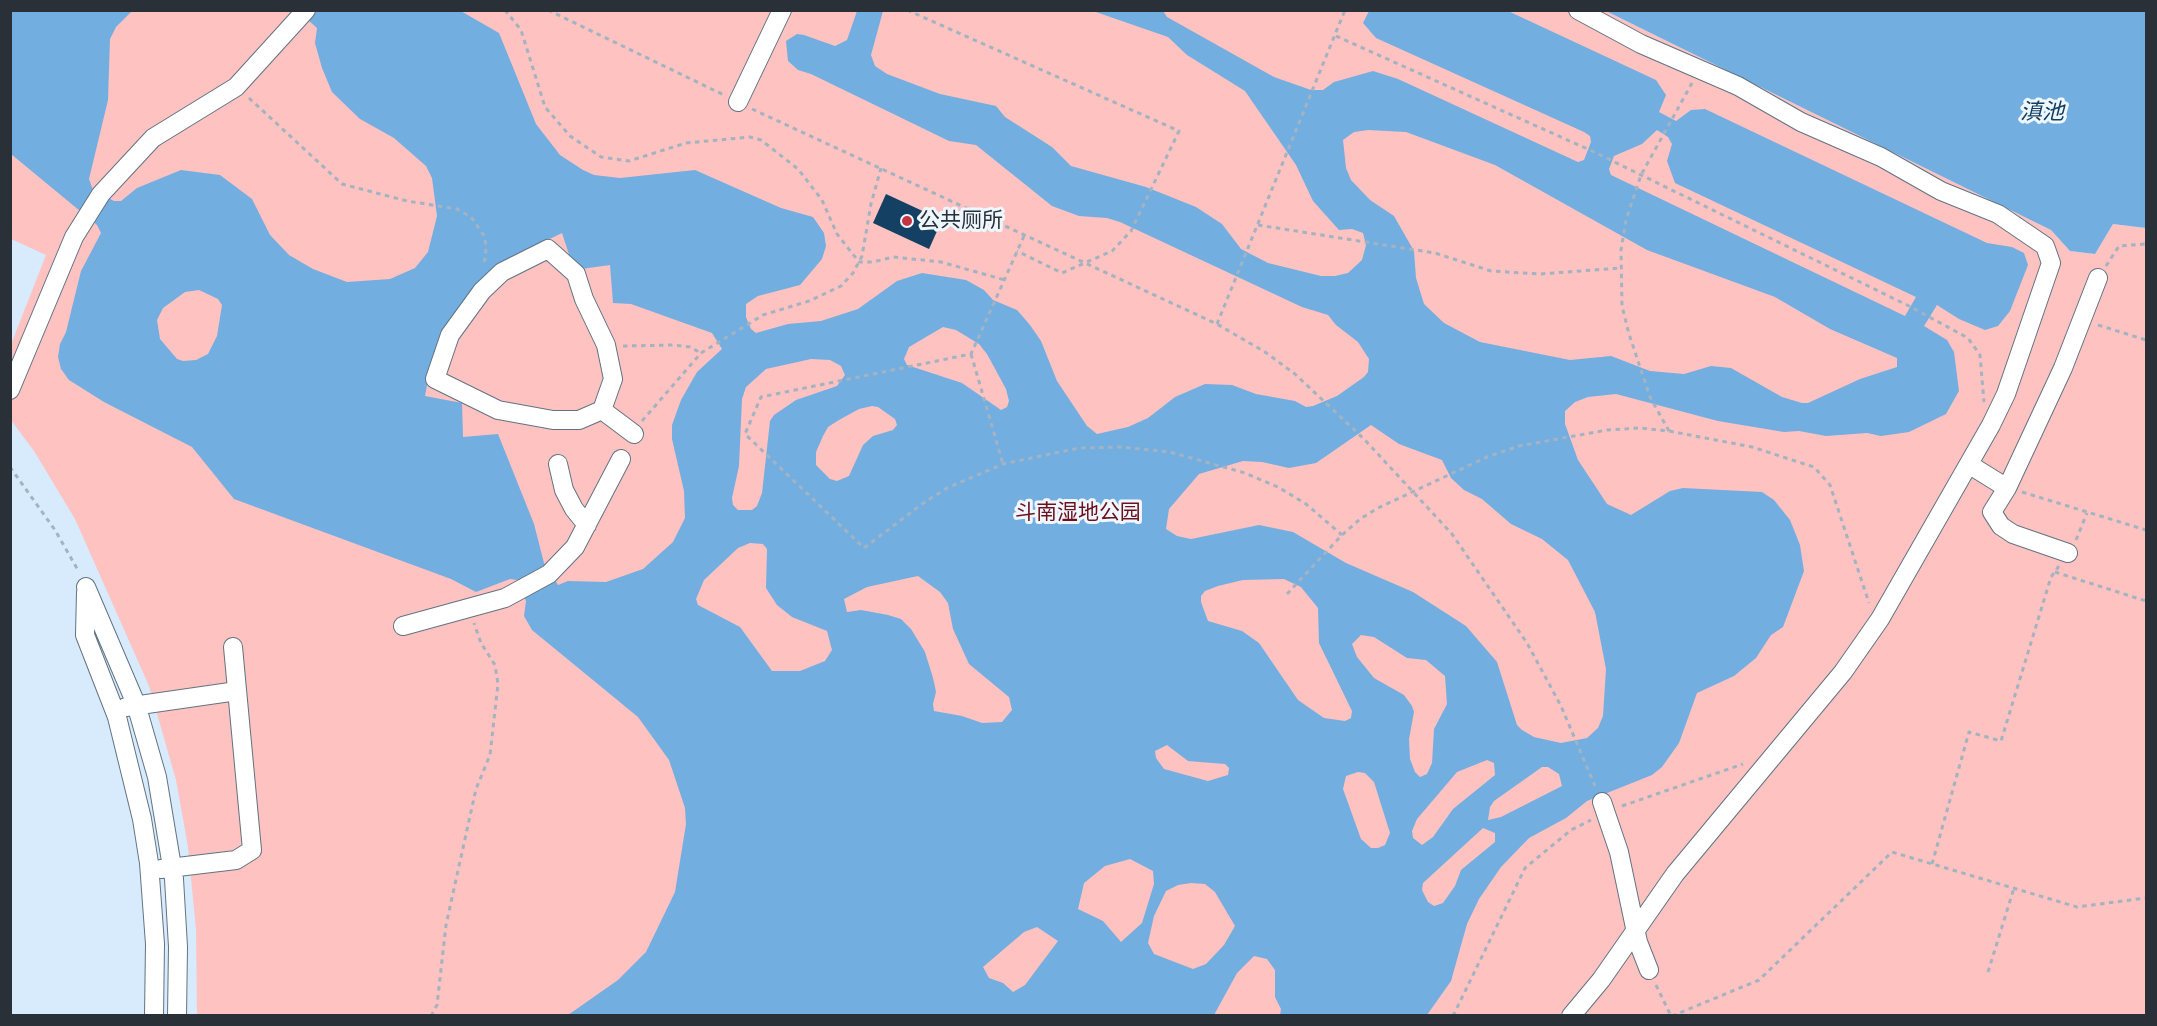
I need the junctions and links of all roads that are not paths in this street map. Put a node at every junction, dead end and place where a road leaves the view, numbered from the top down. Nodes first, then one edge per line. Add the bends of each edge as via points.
1 (306, 10) edge
2 (782, 10) edge
3 (1578, 10) edge
4 (738, 102) road end
5 (2098, 278) road end
6 (10, 390) edge
7 (602, 410) junction
8 (634, 434) road end
9 (621, 459) dead end
10 (558, 464) dead end
11 (1970, 465) junction
12 (2003, 485) junction
13 (586, 525) junction
14 (2068, 553) dead end
15 (404, 626) dead end
16 (233, 647) dead end
17 (237, 691) junction
18 (136, 704) junction
19 (114, 710) junction
20 (1604, 807) road end
21 (173, 868) junction
22 (150, 870) junction
23 (1637, 936) junction
24 (1649, 970) road end
25 (154, 1016) edge
26 (177, 1016) edge
27 (1571, 1016) edge

1 - 6 street via 236,87 153,138 101,194 74,237
2 - 4 street
3 - 11 street via 1641,44 1738,86 1801,122 1881,157 1941,191 1998,214 2046,246 2051,263 2006,394
5 - 12 street via 2063,368
7 - 7 street via 613,380 606,345 576,274 548,249 502,272 482,291 450,335 435,380 498,410 562,420 579,420
7 - 8 street
9 - 13 street
10 - 13 street via 564,489
11 - 12 street
11 - 23 street via 1880,619 1843,672 1676,874
12 - 14 street via 1992,512 2001,526
13 - 15 street via 575,547 549,574 505,598
16 - 17 street
17 - 18 street
17 - 21 street via 252,850 236,860
18 - 19 street
18 - 19 street via 86,587 85,635
18 - 21 street via 157,777
19 - 22 street via 140,809
20 - 23 street
21 - 22 street
21 - 26 street
22 - 25 street
23 - 24 street
23 - 27 street

